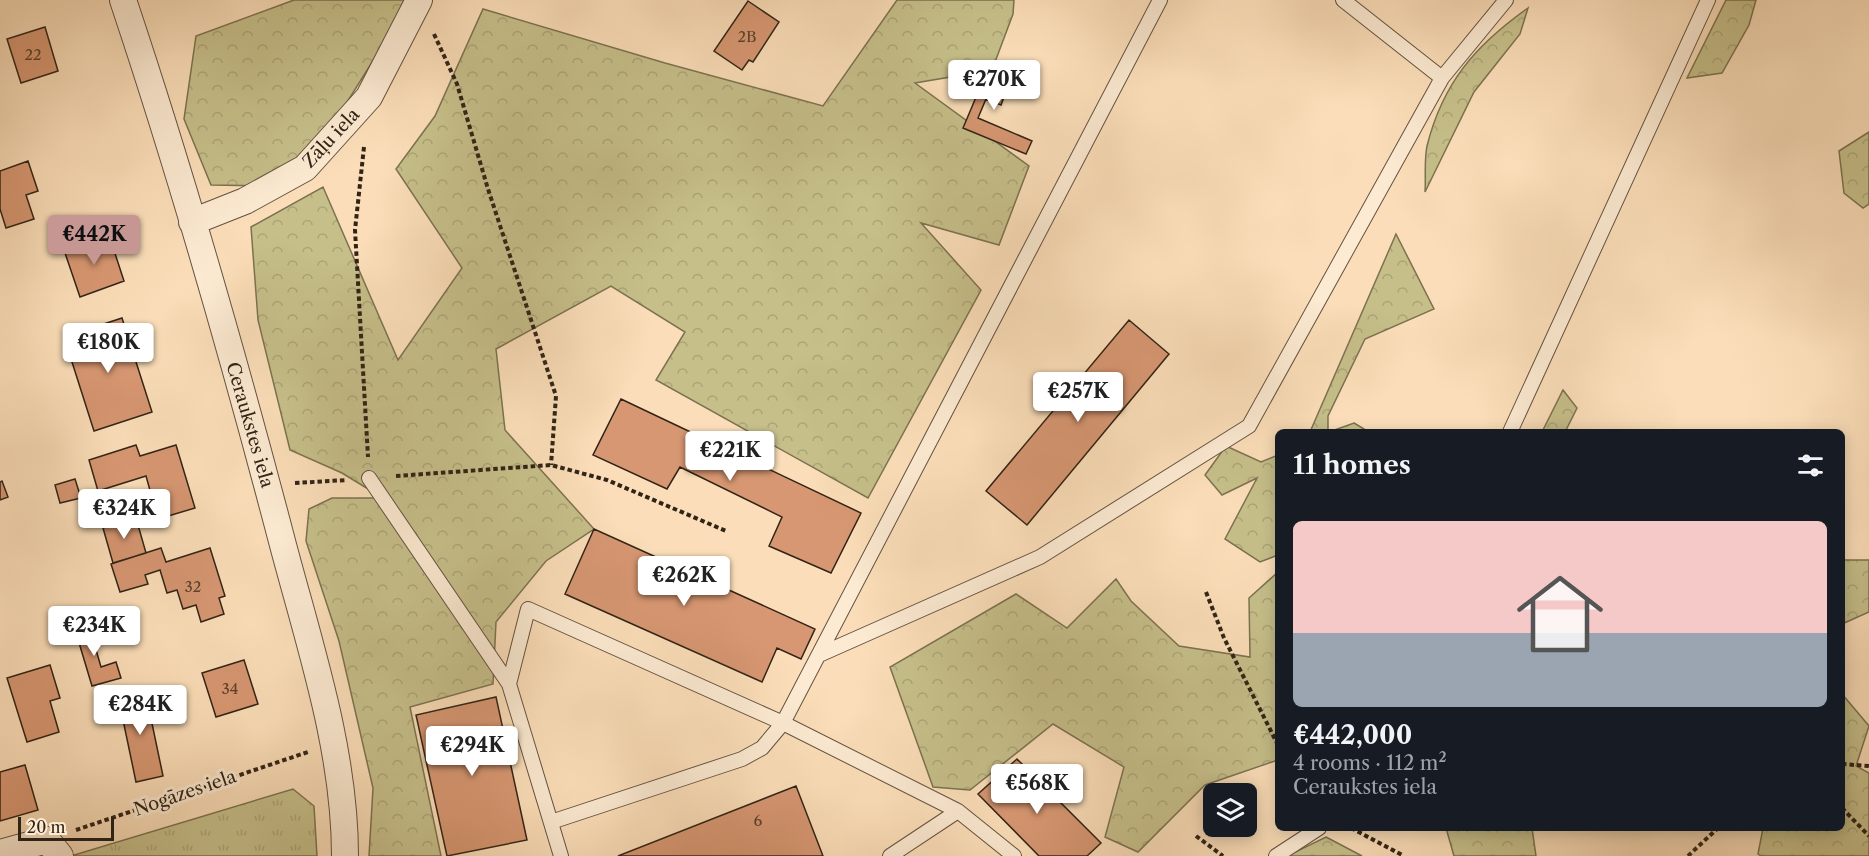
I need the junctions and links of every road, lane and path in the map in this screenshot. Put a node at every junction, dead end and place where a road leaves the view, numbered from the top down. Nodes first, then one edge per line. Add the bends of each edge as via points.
1 (123, 0) edge
2 (419, 0) edge
3 (1160, 0) edge
4 (1343, 0) edge
5 (1506, 0) edge
6 (1708, 0) edge
7 (433, 32) dead end
8 (1442, 78) junction
9 (364, 141) dead end
10 (192, 222) junction
11 (1511, 429) edge
12 (551, 465) junction
13 (369, 478) junction
14 (267, 484) junction
15 (726, 531) dead end
16 (1206, 592) dead end
17 (819, 655) junction
18 (509, 684) junction
19 (783, 723) junction
20 (1275, 739) edge
21 (335, 742) junction
22 (1845, 764) edge
23 (1869, 766) edge
24 (958, 811) junction
25 (1845, 811) edge
26 (551, 822) junction
27 (1314, 831) edge
28 (1357, 831) edge
29 (1715, 831) edge
30 (1196, 836) dead end
31 (1869, 836) edge
32 (54, 848) edge
33 (0, 853) edge
34 (345, 856) edge
35 (561, 856) edge
36 (890, 856) edge
37 (1014, 856) edge
38 (1223, 856) edge
39 (1276, 856) edge
40 (1404, 856) edge
41 (1688, 856) edge

1 - 10 street, Ceraukstes iela
2 - 10 street, Zāļu iela via 369,97 305,168 244,201
3 - 17 lane
4 - 8 lane
5 - 8 lane
6 - 11 lane
7 - 12 path via 457,84 556,396
8 - 17 lane via 1249,426 1040,557
9 - 13 path via 354,230
10 - 14 street, Ceraukstes iela
12 - 13 path
12 - 15 path via 607,480
13 - 14 path
13 - 18 lane
14 - 21 street, Ceraukstes iela
16 - 20 path via 1224,638
17 - 19 lane
18 - 19 lane via 528,609
18 - 26 lane
19 - 24 lane
19 - 26 lane via 762,748 742,759
21 - 32 path, Nogāzes iela
21 - 34 street, Ceraukstes iela
22 - 23 path
24 - 36 lane
24 - 37 lane
25 - 31 path
26 - 35 lane
27 - 39 lane
28 - 40 path
29 - 41 path
30 - 38 path
32 - 33 street

